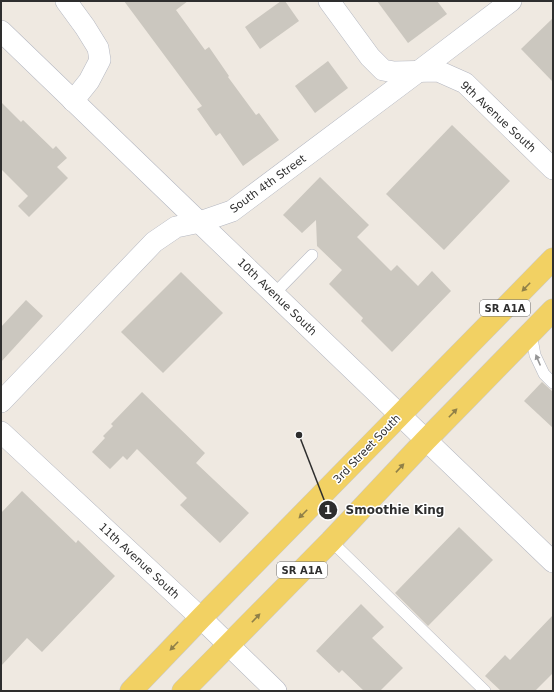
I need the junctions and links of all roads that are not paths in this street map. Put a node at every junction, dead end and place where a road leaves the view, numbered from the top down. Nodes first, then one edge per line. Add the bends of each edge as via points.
1 (66, 1) edge
2 (329, 1) edge
3 (510, 1) edge
4 (1, 31) edge
5 (420, 71) junction
6 (73, 100) junction
7 (553, 169) edge
8 (200, 222) junction
9 (312, 255) dead end
10 (553, 259) edge
11 (274, 294) junction
12 (553, 310) edge
13 (531, 333) junction
14 (553, 383) edge
15 (1, 402) edge
16 (400, 416) junction
17 (1, 432) edge
18 (425, 441) junction
19 (331, 541) junction
20 (553, 562) edge
21 (201, 618) junction
22 (229, 646) junction
23 (131, 691) edge
24 (183, 691) edge
25 (276, 691) edge
26 (484, 691) edge

1 - 6 street via 98,48 100,60 89,81
2 - 5 street, 9th Avenue South via 383,70
3 - 5 street, South 4th Street
4 - 6 street, 10th Avenue South
5 - 7 street, 9th Avenue South via 438,70 465,84
5 - 8 street, South 4th Street via 232,211
6 - 8 street, 10th Avenue South
8 - 11 street, 10th Avenue South
8 - 15 street, South 4th Street via 176,227 154,242
9 - 11 lane
10 -> 16 main road, 3rd Street South / SR A1A
11 - 16 street, 10th Avenue South
12 - 13 main road, SR A1A
14 -> 13 lane via 544,374 535,355
18 -> 13 main road, SR A1A
16 - 18 street, 10th Avenue South
16 -> 21 main road, 3rd Street South / SR A1A
17 - 21 street, 11th Avenue South
19 -> 18 main road, SR A1A
18 - 20 street, 10th Avenue South
22 -> 19 main road, SR A1A
19 - 26 lane
21 - 22 street, 11th Avenue South
21 -> 23 main road, 3rd Street South / SR A1A
22 - 24 main road, SR A1A
22 - 25 street, 11th Avenue South

